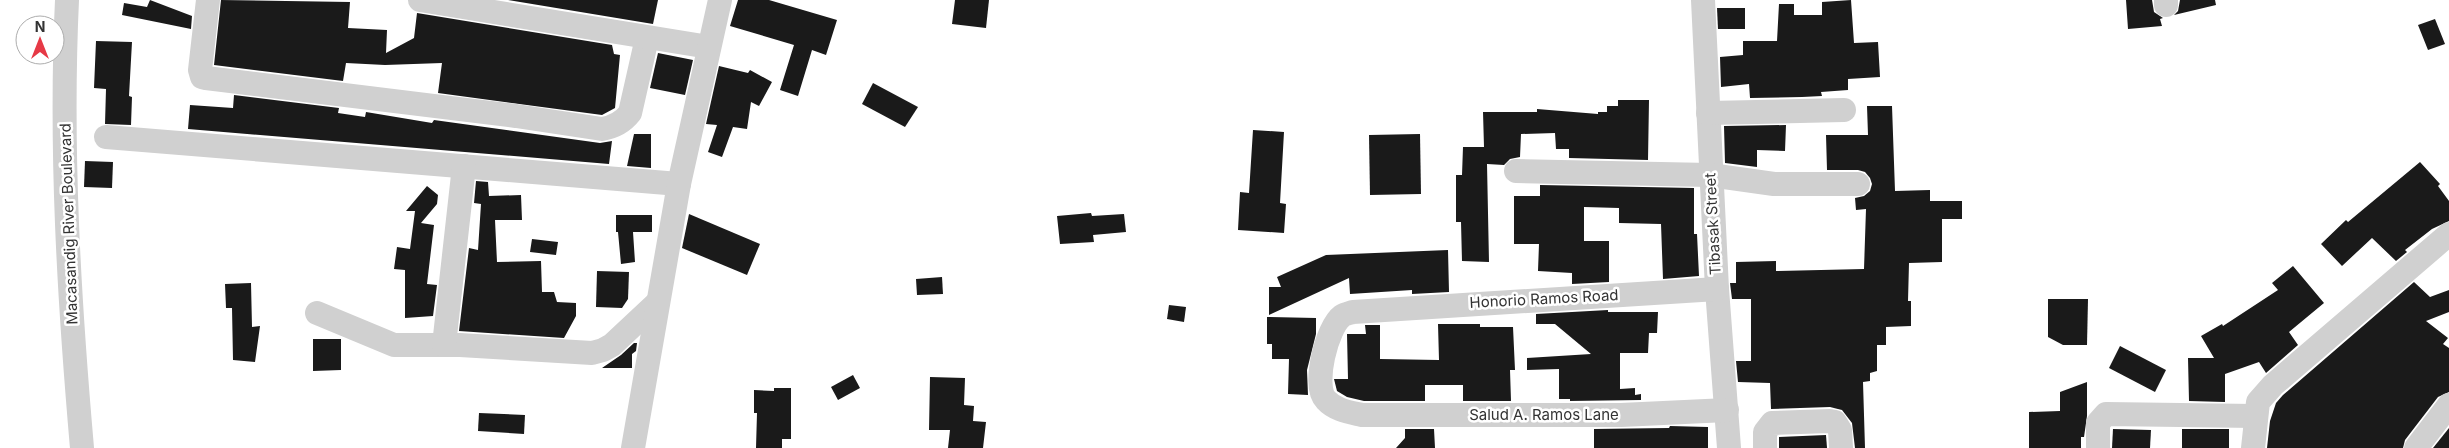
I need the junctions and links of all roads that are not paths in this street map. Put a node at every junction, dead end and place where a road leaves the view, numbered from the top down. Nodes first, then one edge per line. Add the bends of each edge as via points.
1 (67, 0) edge
2 (208, 0) edge
3 (420, 0) edge
4 (720, 0) edge
5 (1703, 0) edge
6 (647, 38) junction
7 (709, 47) junction
8 (1844, 110) dead end
9 (1708, 113) junction
10 (106, 137) dead end
11 (464, 166) junction
12 (1516, 171) dead end
13 (1710, 175) junction
14 (679, 184) junction
15 (1858, 184) dead end
16 (2449, 234) edge
17 (1717, 290) junction
18 (658, 302) junction
19 (317, 313) dead end
20 (444, 345) junction
21 (2449, 405) edge
22 (1727, 410) junction
23 (1362, 415) joint
24 (2255, 416) junction
25 (82, 448) edge
26 (632, 448) edge
27 (1730, 448) edge
28 (1765, 448) edge
29 (1841, 448) edge
30 (2098, 448) edge
31 (2253, 448) edge
32 (2416, 448) edge

1 - 25 street, Macasandig River Boulevard via 65,184
2 - 6 street via 200,70 206,78 602,129 625,120 630,113
3 - 6 street
4 - 7 street
5 - 9 street, Tibasak Street
6 - 7 street
7 - 14 street
8 - 9 street
9 - 13 street, Tibasak Street
10 - 11 street
11 - 14 street
11 - 20 street
12 - 13 street
13 - 15 street via 1774,184
13 - 17 street, Tibasak Street
14 - 18 street
16 - 24 street via 2274,385 2258,402
17 - 22 street, Tibasak Street
17 - 23 street, Honorio Ramos Road via 1353,312 1342,317 1327,341 1322,394 1336,408
18 - 20 street via 612,345 592,353
18 - 26 street
19 - 20 street via 394,345
21 - 32 street
22 - 23 street, Salud A. Ramos Lane via 1621,415
22 - 27 street, Tibasak Street
24 - 30 street via 2106,414 2098,423
24 - 31 street
28 - 29 street via 1765,432 1772,423 1830,421 1835,422 1840,430

